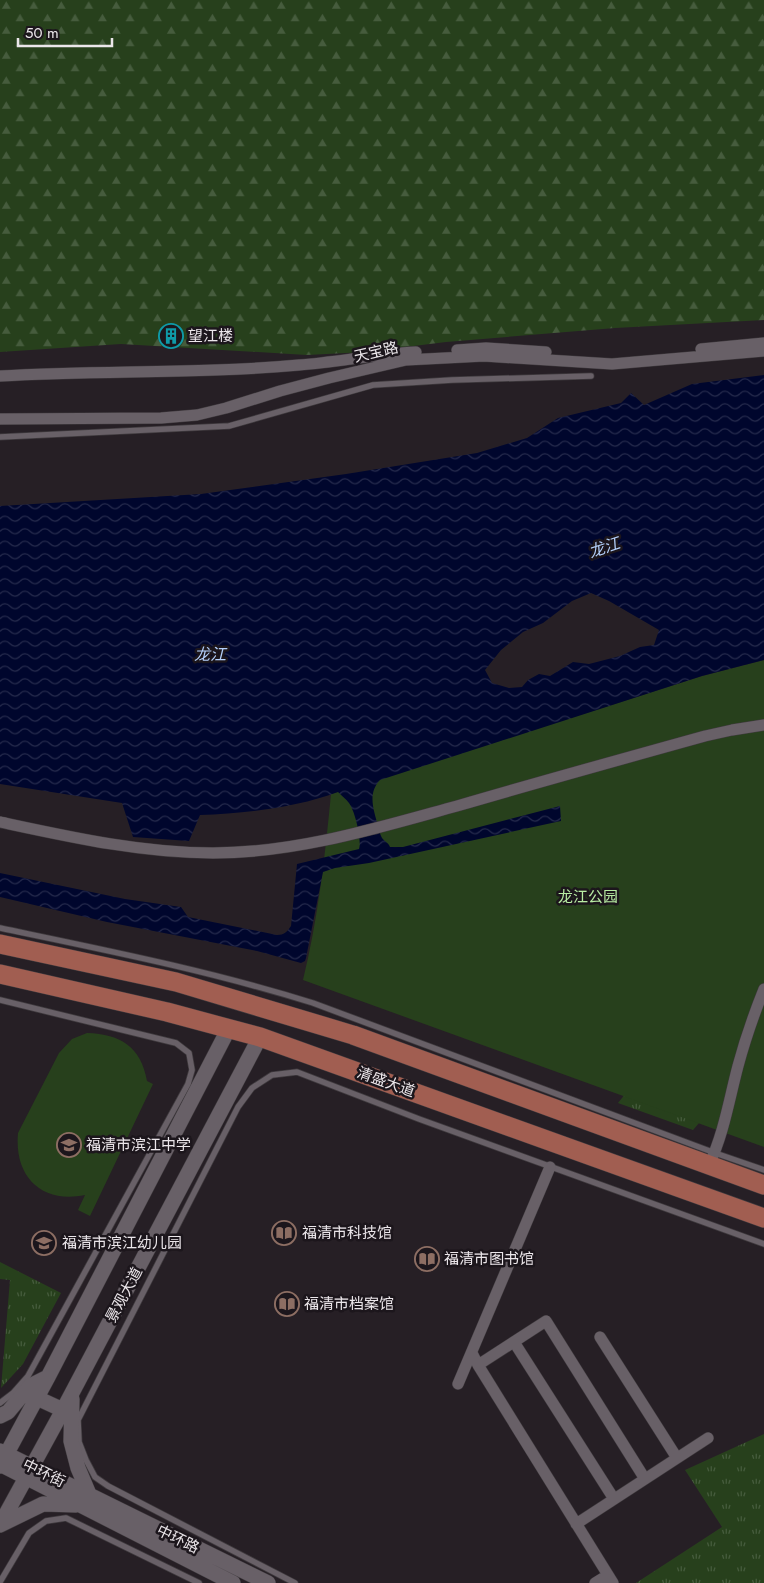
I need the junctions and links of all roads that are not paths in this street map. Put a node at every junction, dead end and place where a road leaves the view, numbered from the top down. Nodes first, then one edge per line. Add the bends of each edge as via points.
1 (764, 343) edge
2 (764, 351) edge
3 (0, 376) edge
4 (592, 376) dead end
5 (0, 419) edge
6 (0, 437) edge
7 (764, 725) edge
8 (0, 822) edge
9 (0, 928) edge
10 (0, 944) edge
11 (0, 974) edge
12 (764, 989) edge
13 (0, 1000) edge
14 (229, 1028) junction
15 (260, 1036) junction
16 (712, 1159) junction
17 (550, 1167) junction
18 (764, 1170) edge
19 (764, 1185) edge
20 (764, 1218) edge
21 (764, 1244) edge
22 (600, 1338) dead end
23 (514, 1342) junction
24 (472, 1353) junction
25 (478, 1365) junction
26 (48, 1377) junction
27 (458, 1384) dead end
28 (73, 1392) junction
29 (37, 1398) junction
30 (0, 1403) edge
31 (63, 1410) junction
32 (0, 1416) edge
33 (708, 1438) dead end
34 (677, 1458) junction
35 (1, 1460) edge
36 (29, 1472) junction
37 (645, 1479) junction
38 (86, 1500) junction
39 (614, 1500) junction
40 (576, 1524) junction
41 (0, 1525) edge
42 (611, 1579) edge
43 (0, 1582) edge
44 (199, 1583) edge
45 (233, 1583) edge
46 (268, 1583) edge
47 (296, 1583) edge
48 (595, 1583) edge

1 - 3 street, 天宝路 via 613,357 486,348 396,353 299,365
2 - 5 street, 天宝路 via 612,364 484,356 406,360 197,415
4 - 6 lane via 374,385 230,426
7 - 8 street via 704,736 380,827 282,849 179,852 83,840
9 - 16 lane via 158,962 280,993 361,1020
10 - 16 main road via 176,982 353,1035
11 - 14 main road, 清盛大道
12 - 16 street via 749,1029 728,1112
13 - 30 lane via 176,1043 189,1053 192,1070 188,1084 28,1376
14 - 15 main road, 清盛大道
14 - 26 street, 景观大道
15 - 20 main road, 清盛大道
15 - 28 street, 景观大道
16 - 18 lane
16 - 19 main road
17 - 21 lane
17 - 24 street
17 - 47 lane via 297,1072 272,1075 252,1088 238,1107 78,1420 79,1442 95,1476 108,1486
22 - 34 street
23 - 25 street
23 - 37 street via 546,1321
23 - 39 street
24 - 25 street
24 - 27 street
25 - 40 street
26 - 29 street, 景观大道
26 - 32 street via 30,1386 8,1412
28 - 31 street, 景观大道
28 - 38 street via 71,1441
29 - 31 street
29 - 35 street, 景观大道
31 - 36 street, 景观大道
33 - 34 street
34 - 37 street
35 - 36 street, 中环街
36 - 38 street, 中环街
36 - 41 street, 景观大道
37 - 39 street
38 - 41 street via 43,1504
38 - 45 street, 中环路
38 - 46 street, 中环路
39 - 40 street
40 - 42 street
42 - 48 street
43 - 44 lane via 29,1533 46,1522 66,1518

